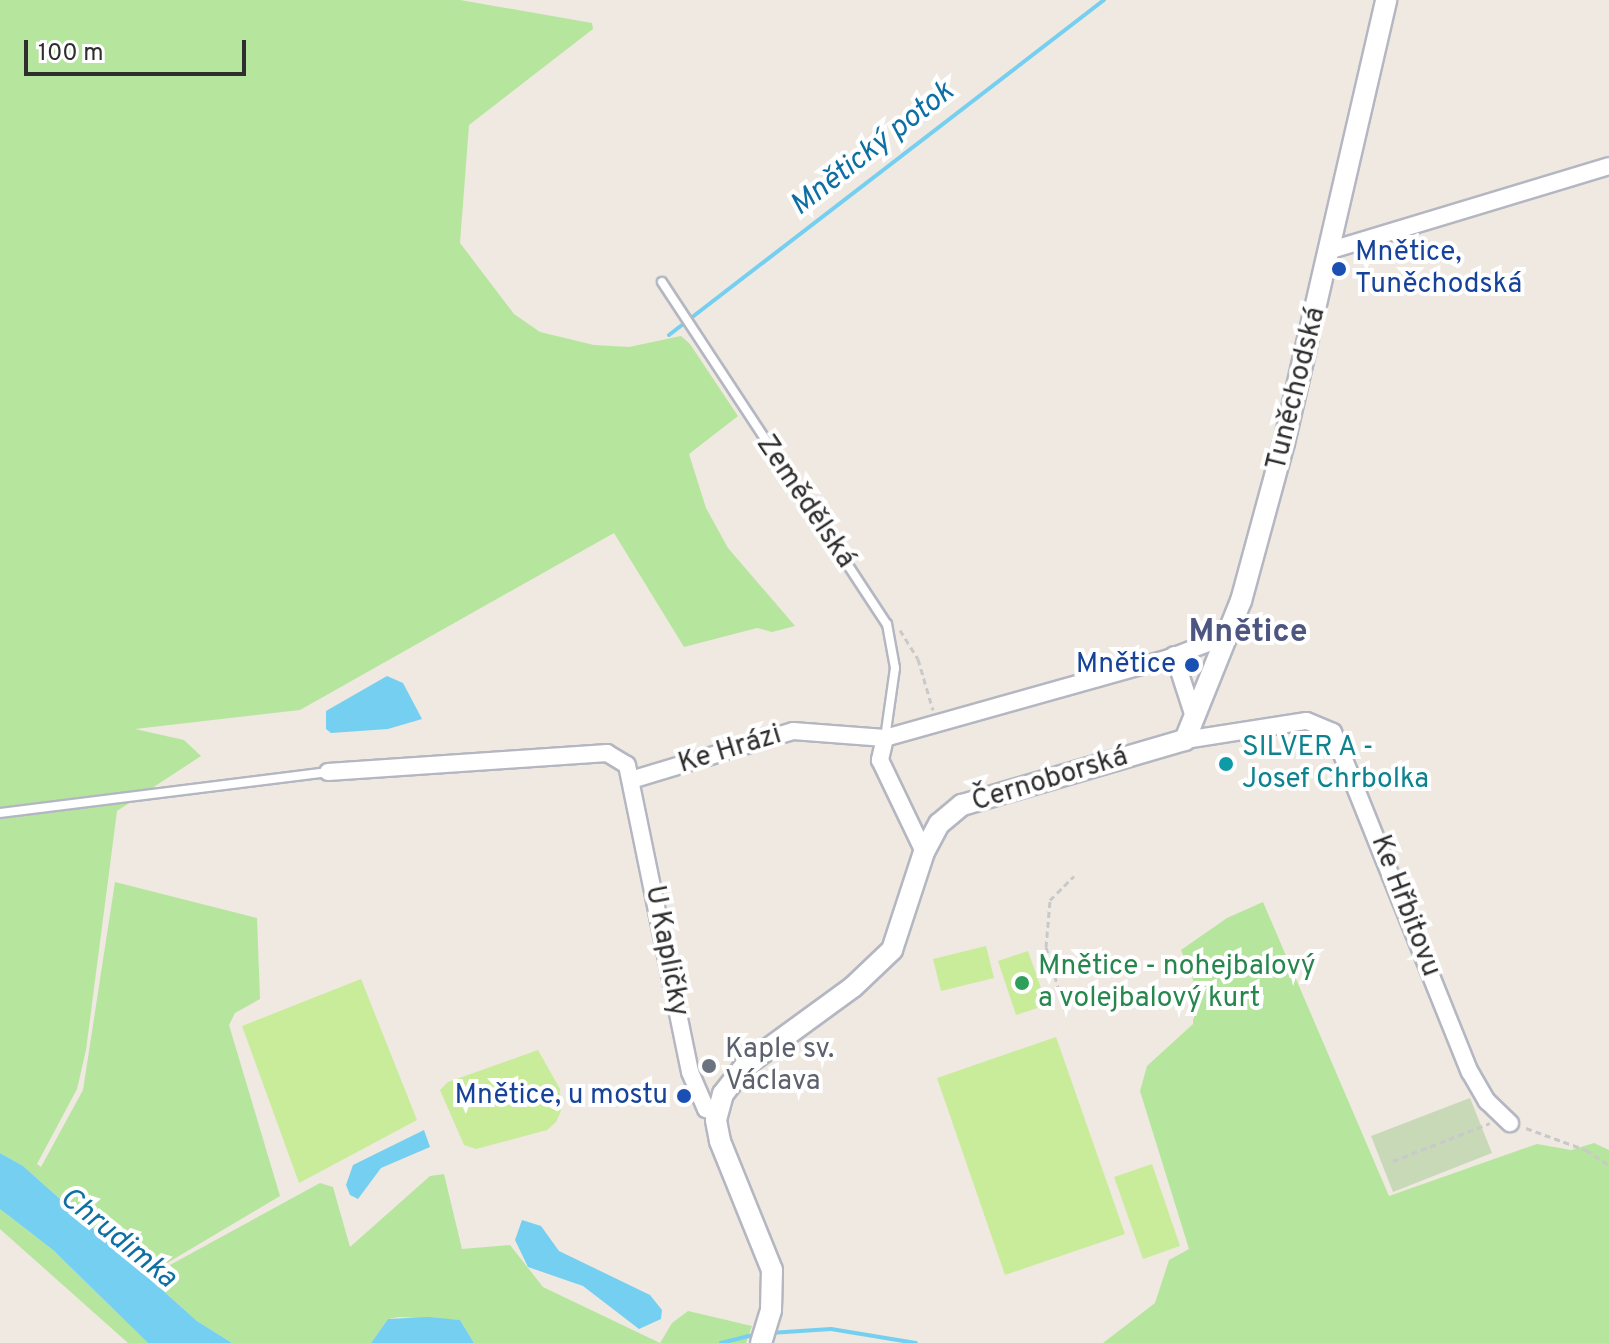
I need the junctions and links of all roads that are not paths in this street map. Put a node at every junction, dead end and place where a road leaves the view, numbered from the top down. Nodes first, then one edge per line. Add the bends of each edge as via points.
1 (1386, 0) edge
2 (1609, 166) edge
3 (1331, 250) junction
4 (662, 282) dead end
5 (1229, 635) junction
6 (1174, 655) junction
7 (1194, 717) junction
8 (885, 738) junction
9 (1185, 740) junction
10 (328, 772) joint
11 (631, 780) junction
12 (0, 813) edge
13 (924, 852) junction
14 (717, 1113) junction
15 (1507, 1120) road end
16 (761, 1343) edge

1 - 3 street, Tuněchodská
2 - 3 street
3 - 5 street, Tuněchodská
4 - 8 lane, Zemědělská via 887,624 895,668
5 - 6 street, Ke Hrázi
5 - 7 street
6 - 7 street
6 - 8 street, Ke Hrázi
7 - 9 street
8 - 11 street, Ke Hrázi via 793,731
8 - 13 street via 880,760
9 - 13 street, Černoborská via 962,805 939,824
9 - 15 street, Ke Hřbitovu via 1307,721 1333,732 1470,1072
10 - 11 street via 607,753 627,765
10 - 12 lane
11 - 14 street, U Kapličky via 690,1072 706,1109
13 - 14 street, Černoborská via 892,950 853,987 746,1065 729,1084
14 - 16 street via 724,1153 772,1270 771,1310

